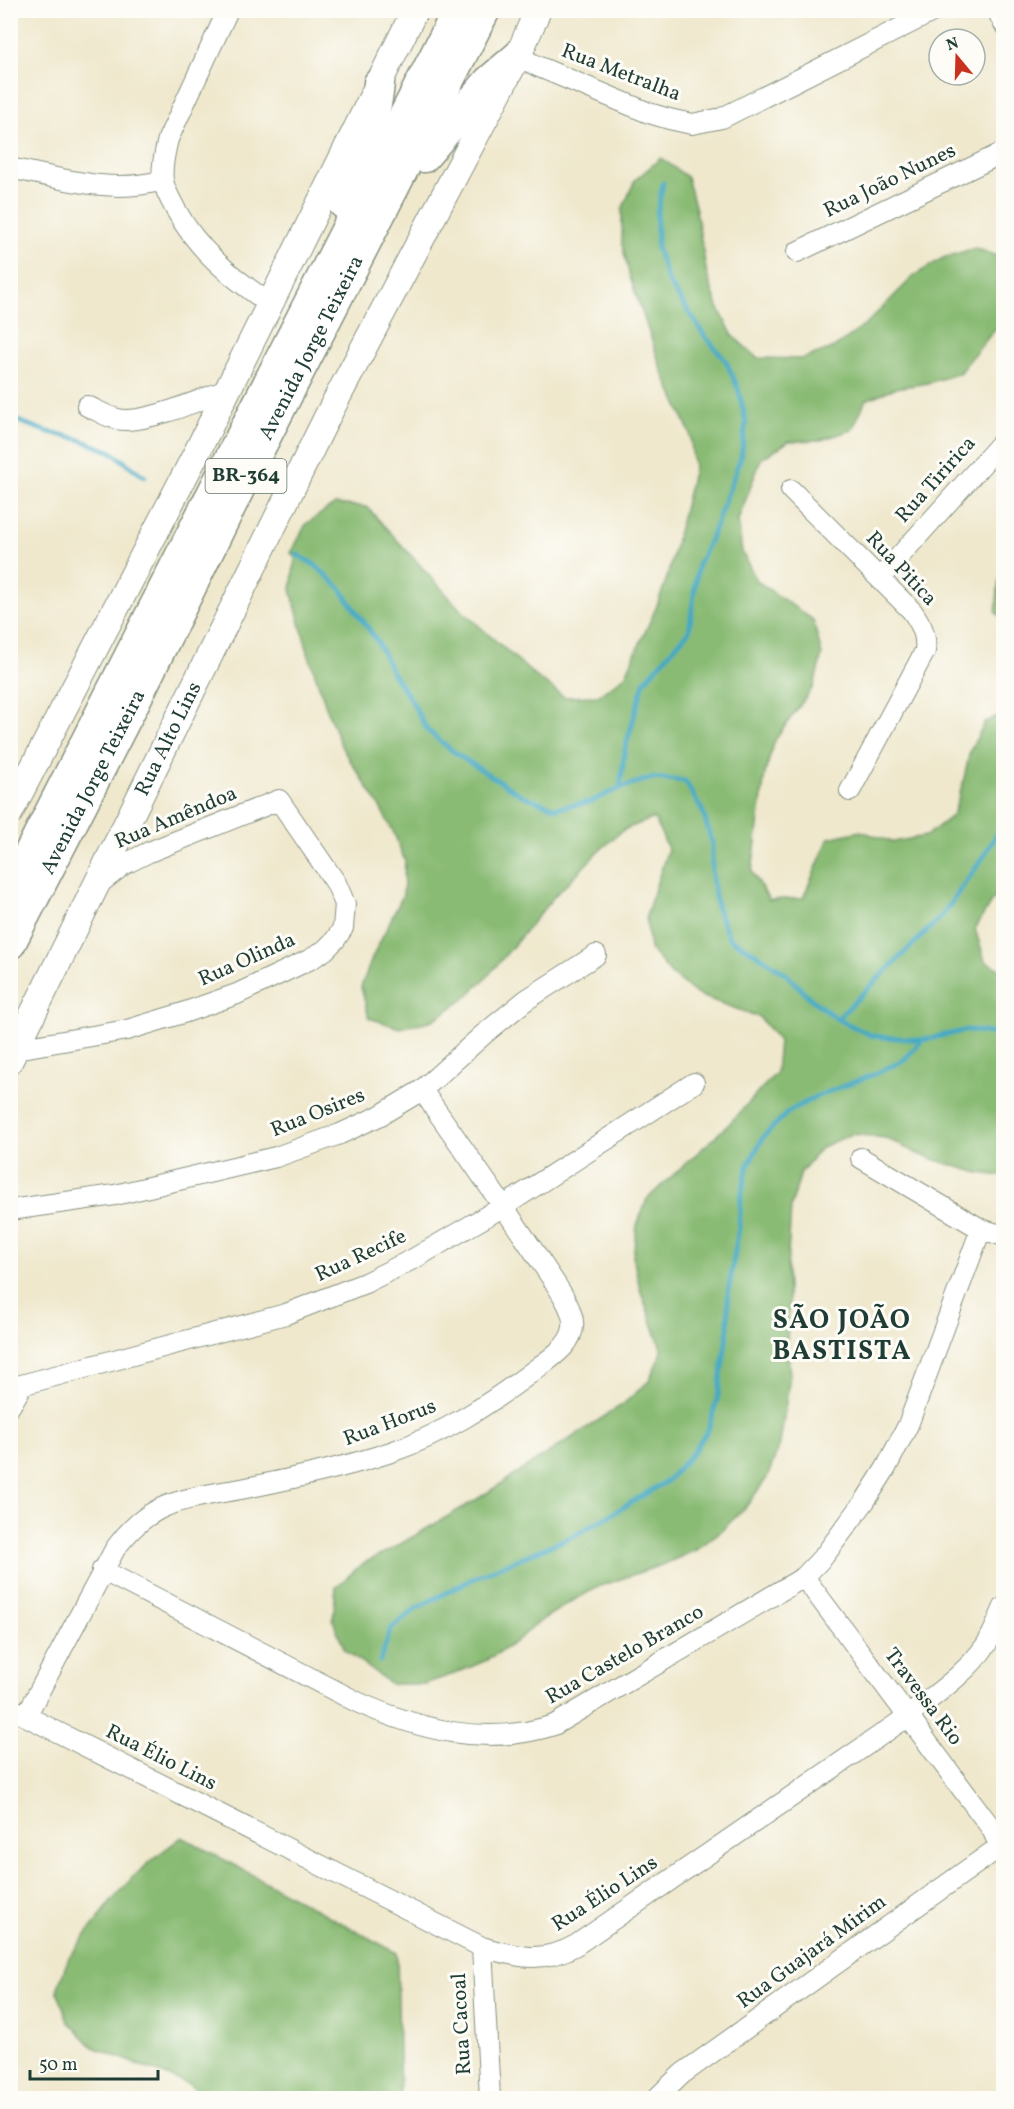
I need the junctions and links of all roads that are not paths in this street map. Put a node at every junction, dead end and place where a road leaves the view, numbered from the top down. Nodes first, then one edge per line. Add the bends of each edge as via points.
1 (228, 10) edge
2 (416, 10) edge
3 (458, 10) edge
4 (485, 10) edge
5 (538, 10) edge
6 (936, 10) edge
7 (997, 10) edge
8 (1004, 24) edge
9 (518, 56) junction
10 (379, 83) junction
11 (1004, 152) edge
12 (10, 168) edge
13 (163, 180) junction
14 (394, 190) junction
15 (797, 252) dead end
16 (270, 304) junction
17 (294, 333) junction
18 (227, 390) junction
19 (87, 406) dead end
20 (1004, 440) edge
21 (791, 490) dead end
22 (880, 578) junction
23 (850, 791) dead end
24 (279, 800) joint
25 (10, 812) edge
26 (96, 886) junction
27 (10, 891) edge
28 (10, 944) edge
29 (596, 955) dead end
30 (13, 1055) edge
31 (694, 1083) dead end
32 (422, 1090) junction
33 (861, 1158) dead end
34 (504, 1206) junction
35 (10, 1210) edge
36 (981, 1229) junction
37 (1004, 1236) edge
38 (16, 1387) edge
39 (10, 1406) edge
40 (102, 1570) junction
41 (804, 1577) junction
42 (1004, 1607) edge
43 (18, 1712) edge
44 (907, 1718) junction
45 (998, 1848) joint
46 (482, 1947) junction
47 (490, 2098) edge
48 (657, 2098) edge

1 - 13 street via 168,139
2 - 10 main road
3 - 17 highway, Avenida Jorge Teixeira / BR-364
4 - 14 highway, Avenida Jorge Teixeira / BR-364
5 - 9 main road, Rua Alto Lins
6 - 9 street, Rua Metralha via 730,114 692,124 649,113
7 - 8 street
9 - 14 highway via 489,81
9 - 26 main road, Rua Alto Lins via 327,417
10 - 16 main road
10 - 17 highway via 372,121
11 - 15 street, Rua João Nunes
12 - 13 street via 97,185 141,185
13 - 16 street via 194,240
14 - 28 highway, Avenida Jorge Teixeira / BR-364 via 248,470
16 - 18 main road
17 - 27 highway, Avenida Jorge Teixeira / BR-364
18 - 19 street via 165,412 126,420
18 - 25 main road
20 - 22 street, Rua Tiririca
21 - 22 street, Rua Pitica
22 - 23 street, Rua Pitica via 922,625 925,651
24 - 26 street, Rua Amêndoa via 131,860
24 - 30 street, Rua Olinda via 327,870 345,904 343,928 325,950 237,994 183,1013 127,1030
26 - 30 main road, Rua Alto Lins
29 - 32 street, Rua Osires via 526,1000
31 - 34 street, Rua Recife
32 - 34 street, Rua Horus
32 - 35 street, Rua Osires via 340,1134 276,1157 115,1195
33 - 36 street
34 - 38 street, Rua Recife via 415,1258 325,1300
34 - 40 street, Rua Horus via 572,1316 570,1337 558,1352 488,1405 394,1451 321,1473 167,1506 139,1521
36 - 37 street
36 - 41 street, Rua Castelo Branco via 909,1425 865,1501
38 - 39 street
40 - 41 street, Rua Castelo Branco via 388,1716 436,1730 497,1736 535,1731 570,1717
40 - 43 street, Rua Horus
41 - 44 street, Travessa Rio
42 - 44 street, Rua Élio Lins via 992,1635 976,1657
43 - 46 street, Rua Élio Lins
44 - 45 street, Travessa Rio via 996,1835
44 - 46 street, Rua Élio Lins via 566,1951 538,1958
45 - 48 street, Rua Guajará Mirim via 682,2074
46 - 47 street, Rua Cacoal

